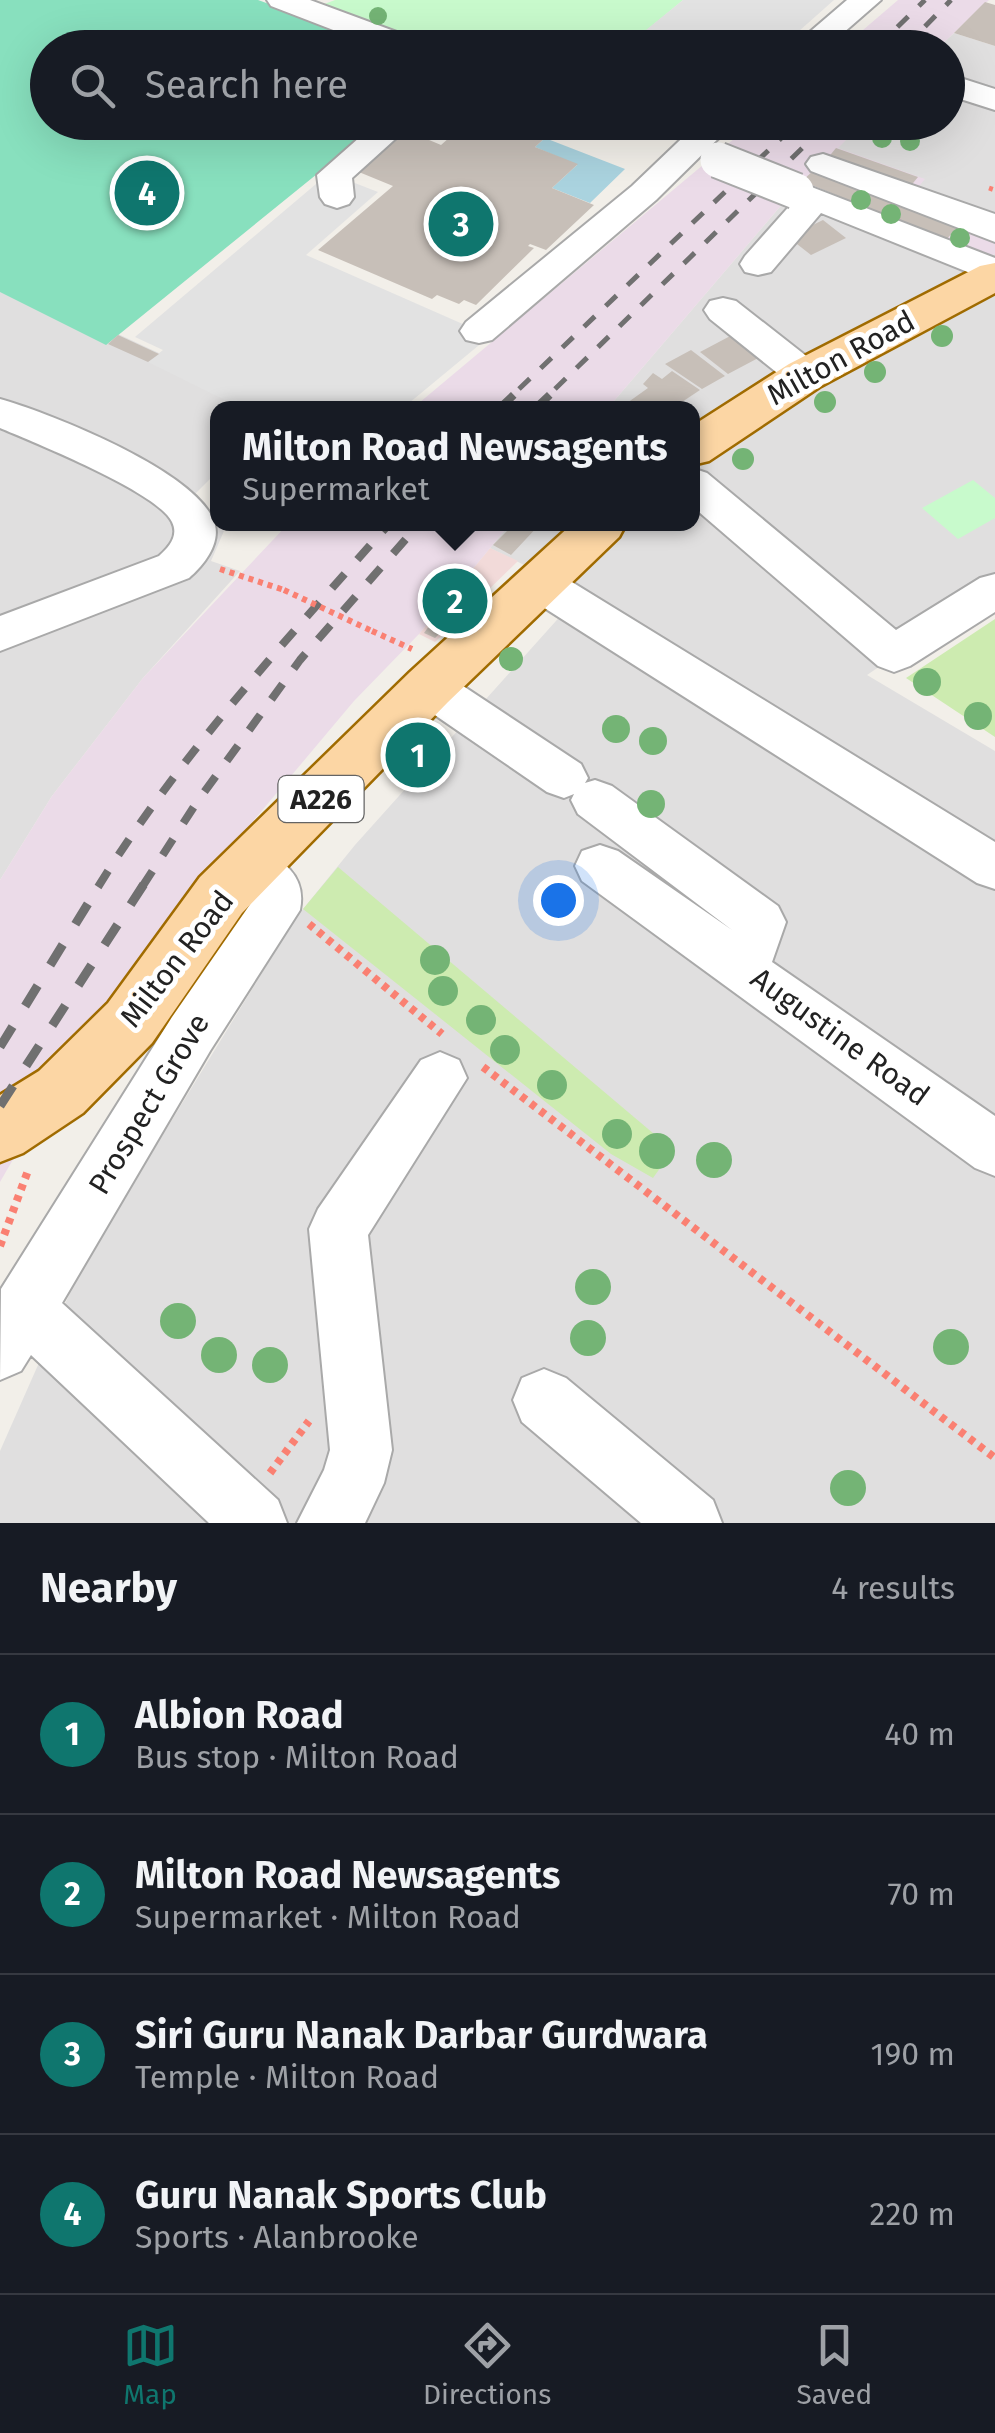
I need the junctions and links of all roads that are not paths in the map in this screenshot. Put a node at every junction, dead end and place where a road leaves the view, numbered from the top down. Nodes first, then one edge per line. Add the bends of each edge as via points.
1 (284, 0) edge
2 (866, 0) edge
3 (367, 30) edge
4 (828, 30) edge
5 (965, 90) edge
6 (995, 100) edge
7 (376, 140) edge
8 (699, 140) edge
9 (718, 160) dead end
10 (811, 184) junction
11 (336, 196) dead end
12 (995, 231) edge
13 (758, 264) dead end
14 (995, 274) edge
15 (723, 310) dead end
16 (479, 331) dead end
17 (806, 375) junction
18 (0, 413) edge
19 (700, 444) edge
20 (700, 490) edge
21 (595, 531) edge
22 (540, 583) junction
23 (995, 590) edge
24 (0, 634) edge
25 (425, 670) junction
26 (600, 866) dead end
27 (252, 868) junction
28 (995, 868) edge
29 (743, 971) junction
30 (456, 1061) road end
31 (13, 1142) edge
32 (995, 1149) edge
33 (11, 1330) edge
34 (544, 1400) dead end
35 (255, 1523) edge
36 (329, 1523) edge
37 (690, 1523) edge

1 - 3 street
2 - 4 street
5 - 6 street
7 - 11 street via 334,174
8 - 16 street
9 - 10 street, bridge
10 - 12 street via 983,222
10 - 13 street
10 - 14 street
14 - 17 main road, Milton Road
15 - 17 street
17 - 19 main road, Milton Road
18 - 24 street via 68,441 180,503 196,532 186,558 147,580
20 - 23 street via 894,654
21 - 22 main road, Milton Road / A226
22 - 25 main road, Milton Road / A226
22 - 28 street
25 - 27 main road, Milton Road / A226
25 - 29 street, Augustine Road via 760,922
26 - 29 street
27 - 31 main road, Milton Road / A226 via 221,895 130,1023
27 - 33 street, Prospect Grove via 279,890 275,910
29 - 32 street, Augustine Road
30 - 36 street via 338,1228 360,1450 352,1483
33 - 35 street via 66,1344
34 - 37 street

